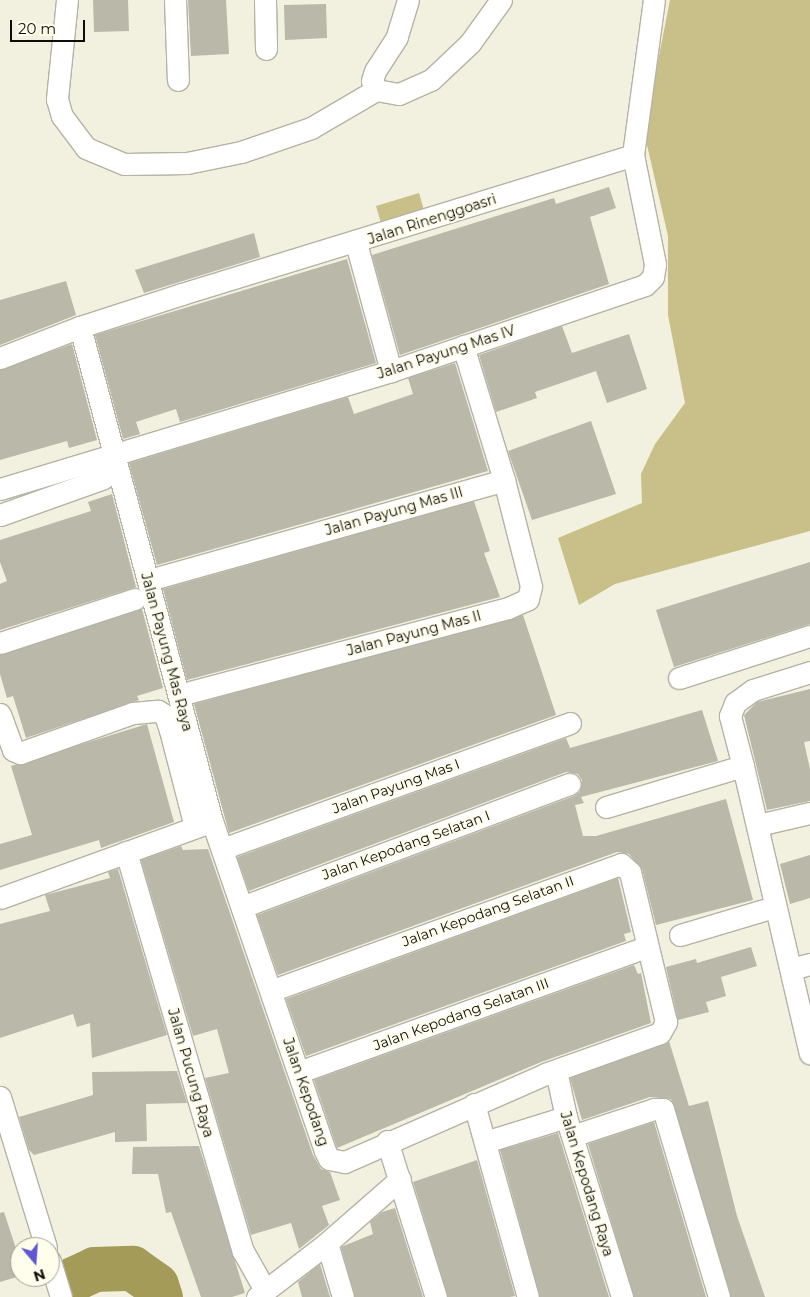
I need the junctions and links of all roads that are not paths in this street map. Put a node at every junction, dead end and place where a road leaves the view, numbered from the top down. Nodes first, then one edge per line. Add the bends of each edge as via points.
1 (67, 0) edge
2 (176, 0) edge
3 (265, 0) edge
4 (408, 0) edge
5 (501, 0) edge
6 (654, 0) edge
7 (266, 49) dead end
8 (178, 80) dead end
9 (376, 90) junction
10 (633, 156) junction
11 (356, 243) junction
12 (80, 327) junction
13 (463, 346) junction
14 (0, 358) edge
15 (391, 371) junction
16 (115, 453) junction
17 (104, 478) dead end
18 (504, 480) junction
19 (0, 489) edge
20 (0, 515) edge
21 (149, 580) junction
22 (135, 599) dead end
23 (810, 636) edge
24 (0, 643) edge
25 (810, 672) edge
26 (679, 678) dead end
27 (179, 695) junction
28 (0, 714) edge
29 (570, 723) dead end
30 (743, 766) junction
31 (570, 784) dead end
32 (606, 807) dead end
33 (810, 813) edge
34 (204, 824) junction
35 (758, 825) junction
36 (222, 849) junction
37 (126, 852) junction
38 (0, 898) edge
39 (242, 907) junction
40 (774, 907) junction
41 (680, 935) dead end
42 (647, 947) junction
43 (800, 966) edge
44 (271, 990) junction
45 (810, 1053) edge
46 (556, 1071) junction
47 (299, 1072) junction
48 (0, 1097) edge
49 (474, 1104) junction
50 (569, 1126) junction
51 (387, 1141) junction
52 (485, 1142) junction
53 (400, 1178) junction
54 (43, 1237) edge
55 (327, 1243) junction
56 (261, 1291) edge
57 (343, 1297) edge
58 (436, 1297) edge
59 (528, 1297) edge
60 (622, 1297) edge
61 (718, 1297) edge

1 - 9 street via 56,99 70,129 86,148 124,164 187,163 242,152 311,128
2 - 8 street
3 - 7 street
4 - 9 street via 397,37 375,70 372,81
5 - 9 street via 470,43 431,80 399,94
6 - 10 street
10 - 11 street, Jalan Rinenggoasri
10 - 13 street, Jalan Payung Mas IV via 655,264 653,277 640,288
11 - 12 street, Jalan Rinenggoasri
11 - 15 street
12 - 14 street, Jalan Rinenggoasri
12 - 16 street
13 - 15 street, Jalan Payung Mas IV
13 - 18 street
15 - 16 street, Jalan Payung Mas IV
16 - 19 street
16 - 21 street, Jalan Payung Mas Raya
17 - 20 street
18 - 21 street, Jalan Payung Mas III
18 - 27 street, Jalan Payung Mas II via 531,586 528,599 508,608
21 - 27 street, Jalan Payung Mas Raya
22 - 24 street
23 - 26 street
25 - 30 street via 754,690 735,703 730,716
27 - 34 street, Jalan Payung Mas Raya
28 - 34 street via 10,745 20,753 133,713 158,711 165,715
29 - 36 street, Jalan Payung Mas I
30 - 32 street
30 - 35 street
31 - 39 street, Jalan Kepodang Selatan I
33 - 35 street
34 - 36 street, Jalan Payung Mas Raya
34 - 37 street
35 - 40 street
36 - 39 street, Jalan Kepodang
37 - 38 street
37 - 56 street, Jalan Pucung Raya via 243,1251
39 - 44 street, Jalan Kepodang
40 - 41 street
40 - 43 street
42 - 44 street, Jalan Kepodang Selatan II via 630,872 621,864
42 - 46 street, Jalan Kepodang via 666,1028
42 - 47 street, Jalan Kepodang Selatan III
43 - 45 street
44 - 47 street, Jalan Kepodang
46 - 49 street, Jalan Kepodang
46 - 50 street, Jalan Kepodang Raya
47 - 51 street, Jalan Kepodang via 329,1159 344,1162
48 - 54 street
49 - 51 street, Jalan Kepodang
49 - 52 street
50 - 52 street
50 - 60 street, Jalan Kepodang Raya
50 - 61 street via 664,1109
51 - 53 street
52 - 59 street
53 - 55 street
53 - 58 street
55 - 56 street
55 - 57 street

